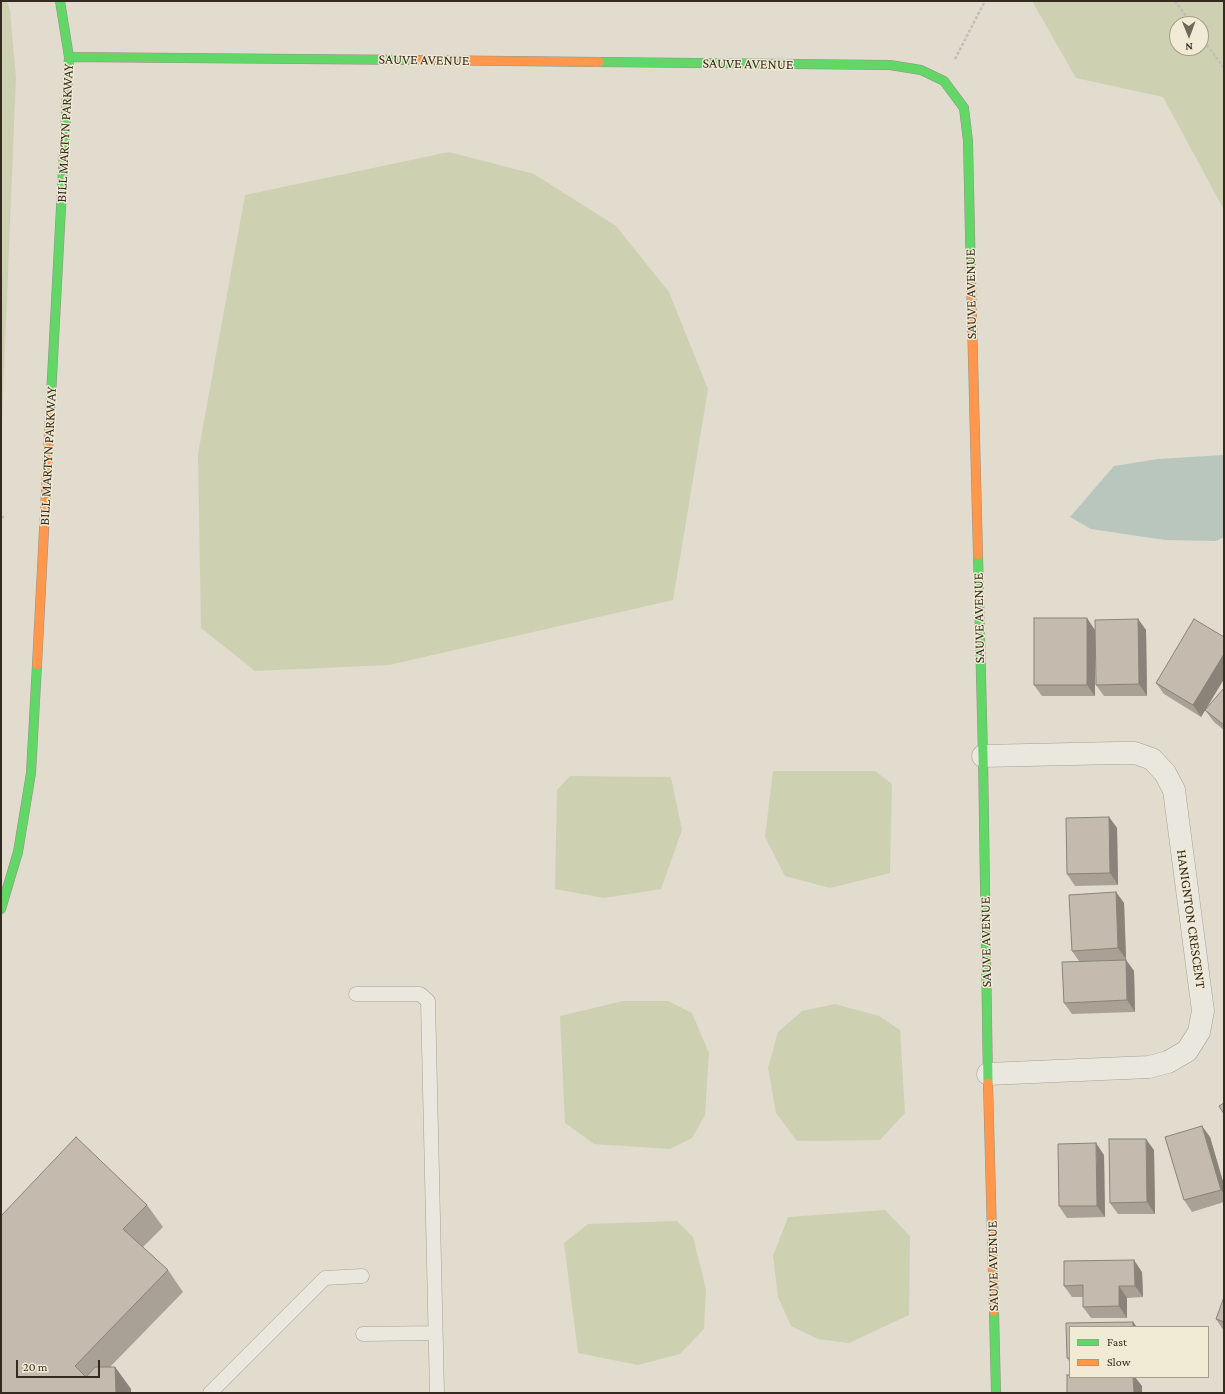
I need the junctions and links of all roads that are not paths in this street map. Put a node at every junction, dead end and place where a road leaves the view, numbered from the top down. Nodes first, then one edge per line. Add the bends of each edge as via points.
1 (60, 1) edge
2 (69, 57) junction
3 (983, 756) junction
4 (1, 909) edge
5 (356, 994) dead end
6 (988, 1074) junction
7 (362, 1276) dead end
8 (435, 1333) junction
9 (363, 1334) dead end
10 (210, 1393) edge
11 (437, 1393) edge
12 (996, 1393) edge

1 - 2 street, BILL MARTYN PARKWAY
2 - 3 street, SAUVE AVENUE via 890,65 921,70 944,81 964,108 968,141
2 - 4 street, BILL MARTYN PARKWAY via 31,773 18,852
3 - 6 street, SAUVE AVENUE
3 - 6 street, HANIGNTON CRESCENT via 1135,753 1156,763 1174,790 1204,1011 1199,1032 1187,1051 1168,1062 1149,1066
5 - 8 lane via 420,994 428,1001
6 - 12 street, SAUVE AVENUE
7 - 10 lane via 325,1278
8 - 9 lane
8 - 11 lane

